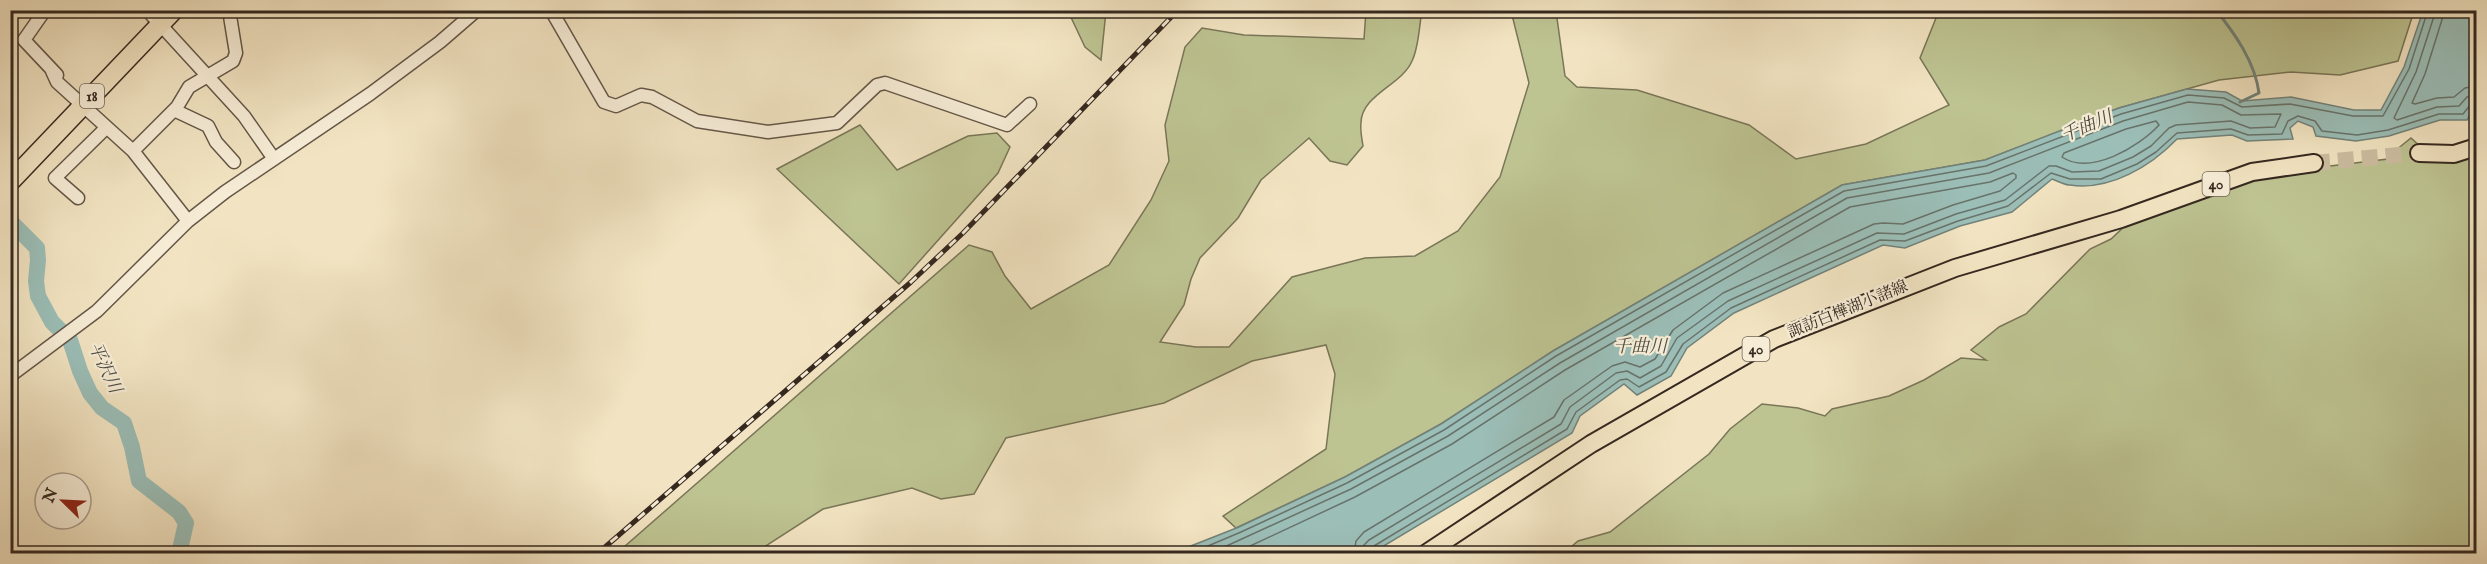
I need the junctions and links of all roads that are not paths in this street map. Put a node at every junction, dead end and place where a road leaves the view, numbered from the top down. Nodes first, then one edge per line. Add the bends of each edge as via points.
1 (45, 10) edge
2 (147, 10) edge
3 (174, 10) edge
4 (229, 10) edge
5 (477, 10) edge
6 (551, 10) edge
7 (159, 27) junction
8 (208, 77) junction
9 (84, 104) junction
10 (1030, 104) dead end
11 (174, 110) junction
12 (106, 128) junction
13 (2476, 147) edge
14 (133, 151) junction
15 (2419, 153) tunnel mouth
16 (274, 159) junction
17 (234, 162) dead end
18 (2314, 163) tunnel mouth
19 (10, 182) edge
20 (78, 198) dead end
21 (188, 221) junction
22 (10, 376) edge
23 (1425, 554) edge

1 - 9 street via 24,40
2 - 7 street
3 - 7 highway, 18
4 - 8 street via 236,53 233,61
5 - 16 street via 387,82
6 - 10 street via 603,102 616,106 641,95 697,121 768,132 837,123 877,85 885,83 1007,125
7 - 8 street
7 - 9 highway, 18
8 - 11 street via 189,87
8 - 16 street via 244,116
9 - 12 street
9 - 19 highway, 18
11 - 14 street
11 - 17 street via 208,126
12 - 14 street
12 - 20 street via 56,178
13 - 15 main road via 2454,154
14 - 21 street
16 - 21 street
18 - 23 main road, 諏訪白樺湖小諸線 / 40 via 2243,174 2121,219 1955,268 1774,339 1591,444
21 - 22 street via 97,311

